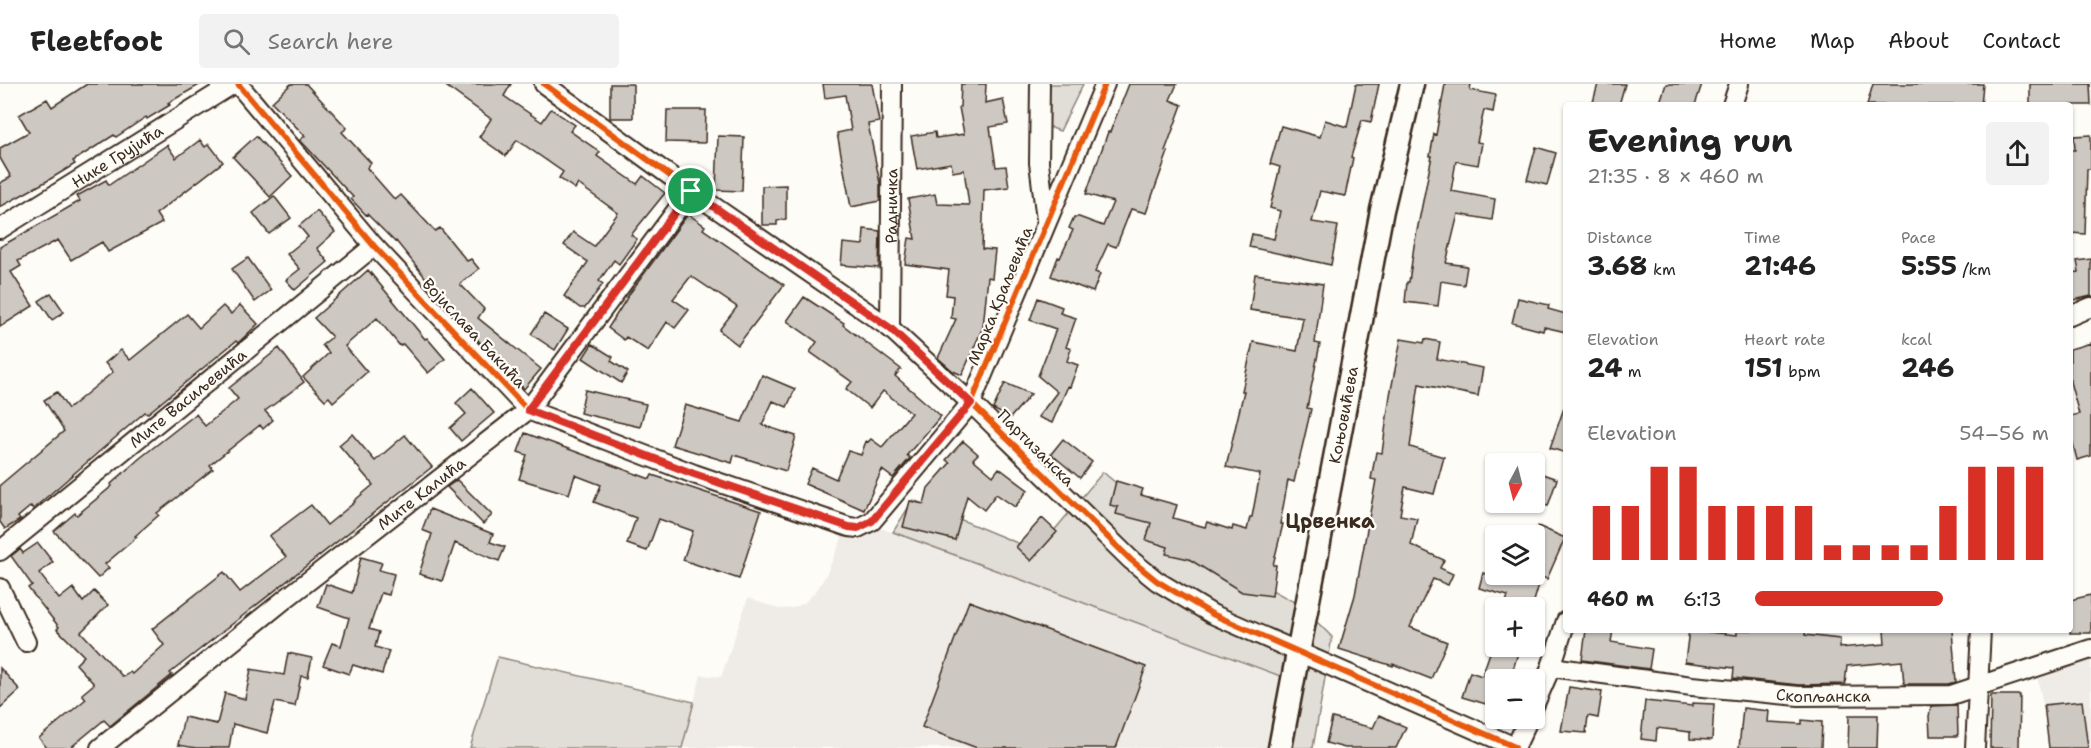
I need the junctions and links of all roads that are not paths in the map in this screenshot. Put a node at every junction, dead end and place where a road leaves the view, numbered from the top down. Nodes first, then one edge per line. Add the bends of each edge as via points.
1 (235, 84) edge
2 (544, 84) edge
3 (892, 84) edge
4 (1040, 84) edge
5 (1105, 84) edge
6 (1412, 84) edge
7 (1739, 84) edge
8 (1733, 102) edge
9 (691, 191) junction
10 (1046, 221) junction
11 (0, 229) edge
12 (374, 246) junction
13 (2091, 307) edge
14 (2073, 315) edge
15 (890, 328) junction
16 (971, 403) junction
17 (528, 410) junction
18 (865, 526) joint
19 (0, 551) edge
20 (0, 588) edge
21 (1563, 630) edge
22 (1981, 633) edge
23 (26, 642) dead end
24 (2091, 649) edge
25 (1299, 653) junction
26 (1551, 667) junction
27 (1545, 681) edge
28 (1979, 687) junction
29 (1524, 729) edge
30 (1515, 747) edge
31 (100, 748) edge
32 (1280, 748) edge
33 (1975, 748) edge

1 - 11 street, Нике Грујића
1 - 12 street, Војислава Бакића
2 - 9 street, Партизанска
3 - 15 street, Радничка
4 - 10 street via 1039,163
5 - 10 street, Марка Краљевића
6 - 25 main road, Коњовићева via 1382,210
7 - 8 street
9 - 15 street, Партизанска
9 - 17 street, Мите Калића
10 - 16 street, Марка Краљевића
12 - 17 street, Војислава Бакића
12 - 19 street, Мите Васиљевића
13 - 14 street
15 - 16 street, Партизанска
16 - 18 street, Марка Краљевића
16 - 25 street, Партизанска via 1157,581 1212,614
17 - 18 street, Војислава Бакића via 694,474 849,527
17 - 31 street, Мите Калића
20 - 23 street
21 - 26 street
22 - 28 street
24 - 28 street, Скопљанска
25 - 30 street, Партизанска
25 - 32 main road, Коњовићева
26 - 27 street
26 - 28 street, Скопљанска via 1799,696 1951,695
28 - 33 street
29 - 30 street

